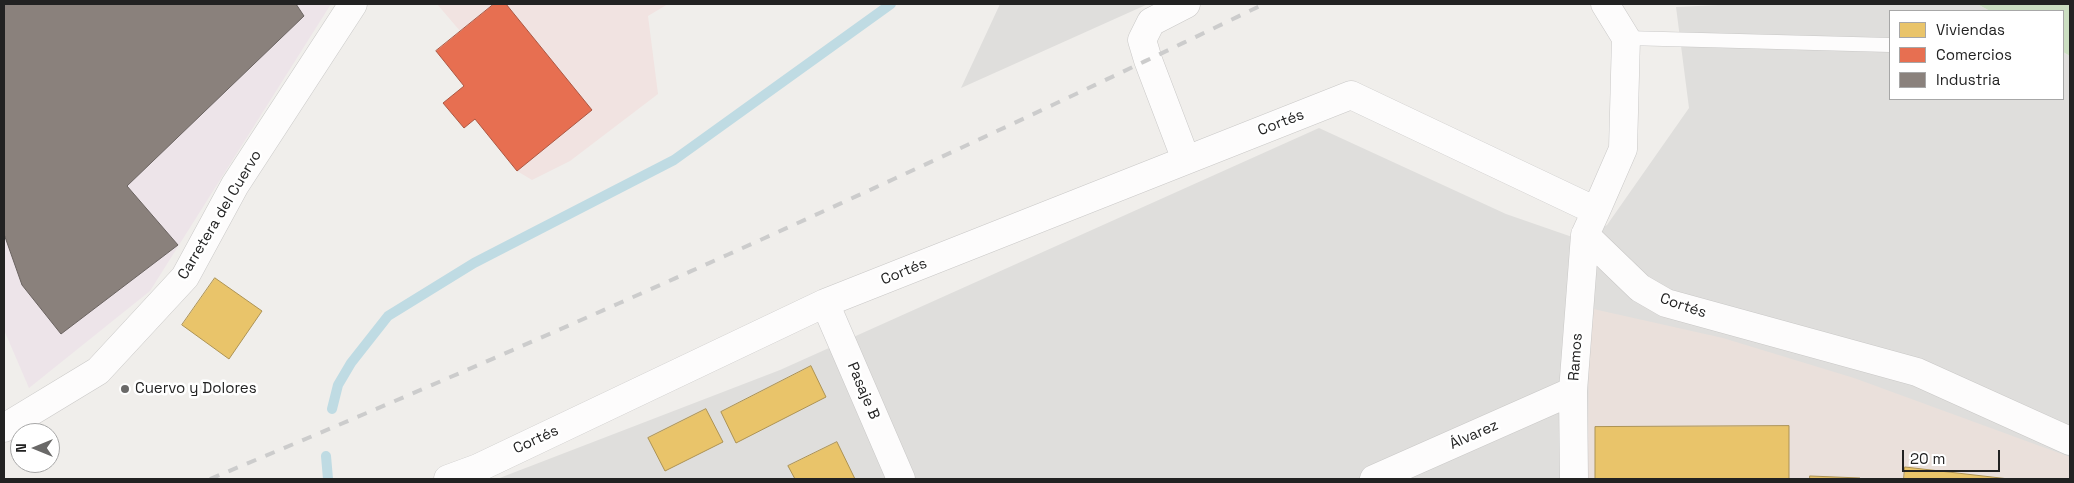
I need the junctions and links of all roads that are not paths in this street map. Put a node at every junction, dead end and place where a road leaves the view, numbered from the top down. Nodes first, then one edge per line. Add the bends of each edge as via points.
1 (353, 4) edge
2 (1186, 4) edge
3 (1605, 4) edge
4 (1626, 38) junction
5 (1889, 45) edge
6 (1186, 160) junction
7 (1590, 223) junction
8 (825, 303) junction
9 (1574, 391) junction
10 (4, 428) edge
11 (2070, 441) edge
12 (480, 474) edge
13 (448, 479) edge
14 (901, 479) edge
15 (1374, 479) edge
16 (1574, 479) edge

1 - 10 street, Carretera del Cuervo via 235,185 185,277 98,371
2 - 6 street via 1151,22 1142,40
3 - 4 street
4 - 5 lane
4 - 7 street, Ramos via 1623,149
6 - 7 street, Cortés via 1351,95
6 - 8 street, Cortés
7 - 9 street, Ramos
7 - 11 street, Cortés via 1640,288 1666,303 1917,372
8 - 12 street, Cortés
8 - 14 street, Pasaje B
9 - 15 street, Álvarez
9 - 16 street, Ramos
12 - 13 street, Cortés

